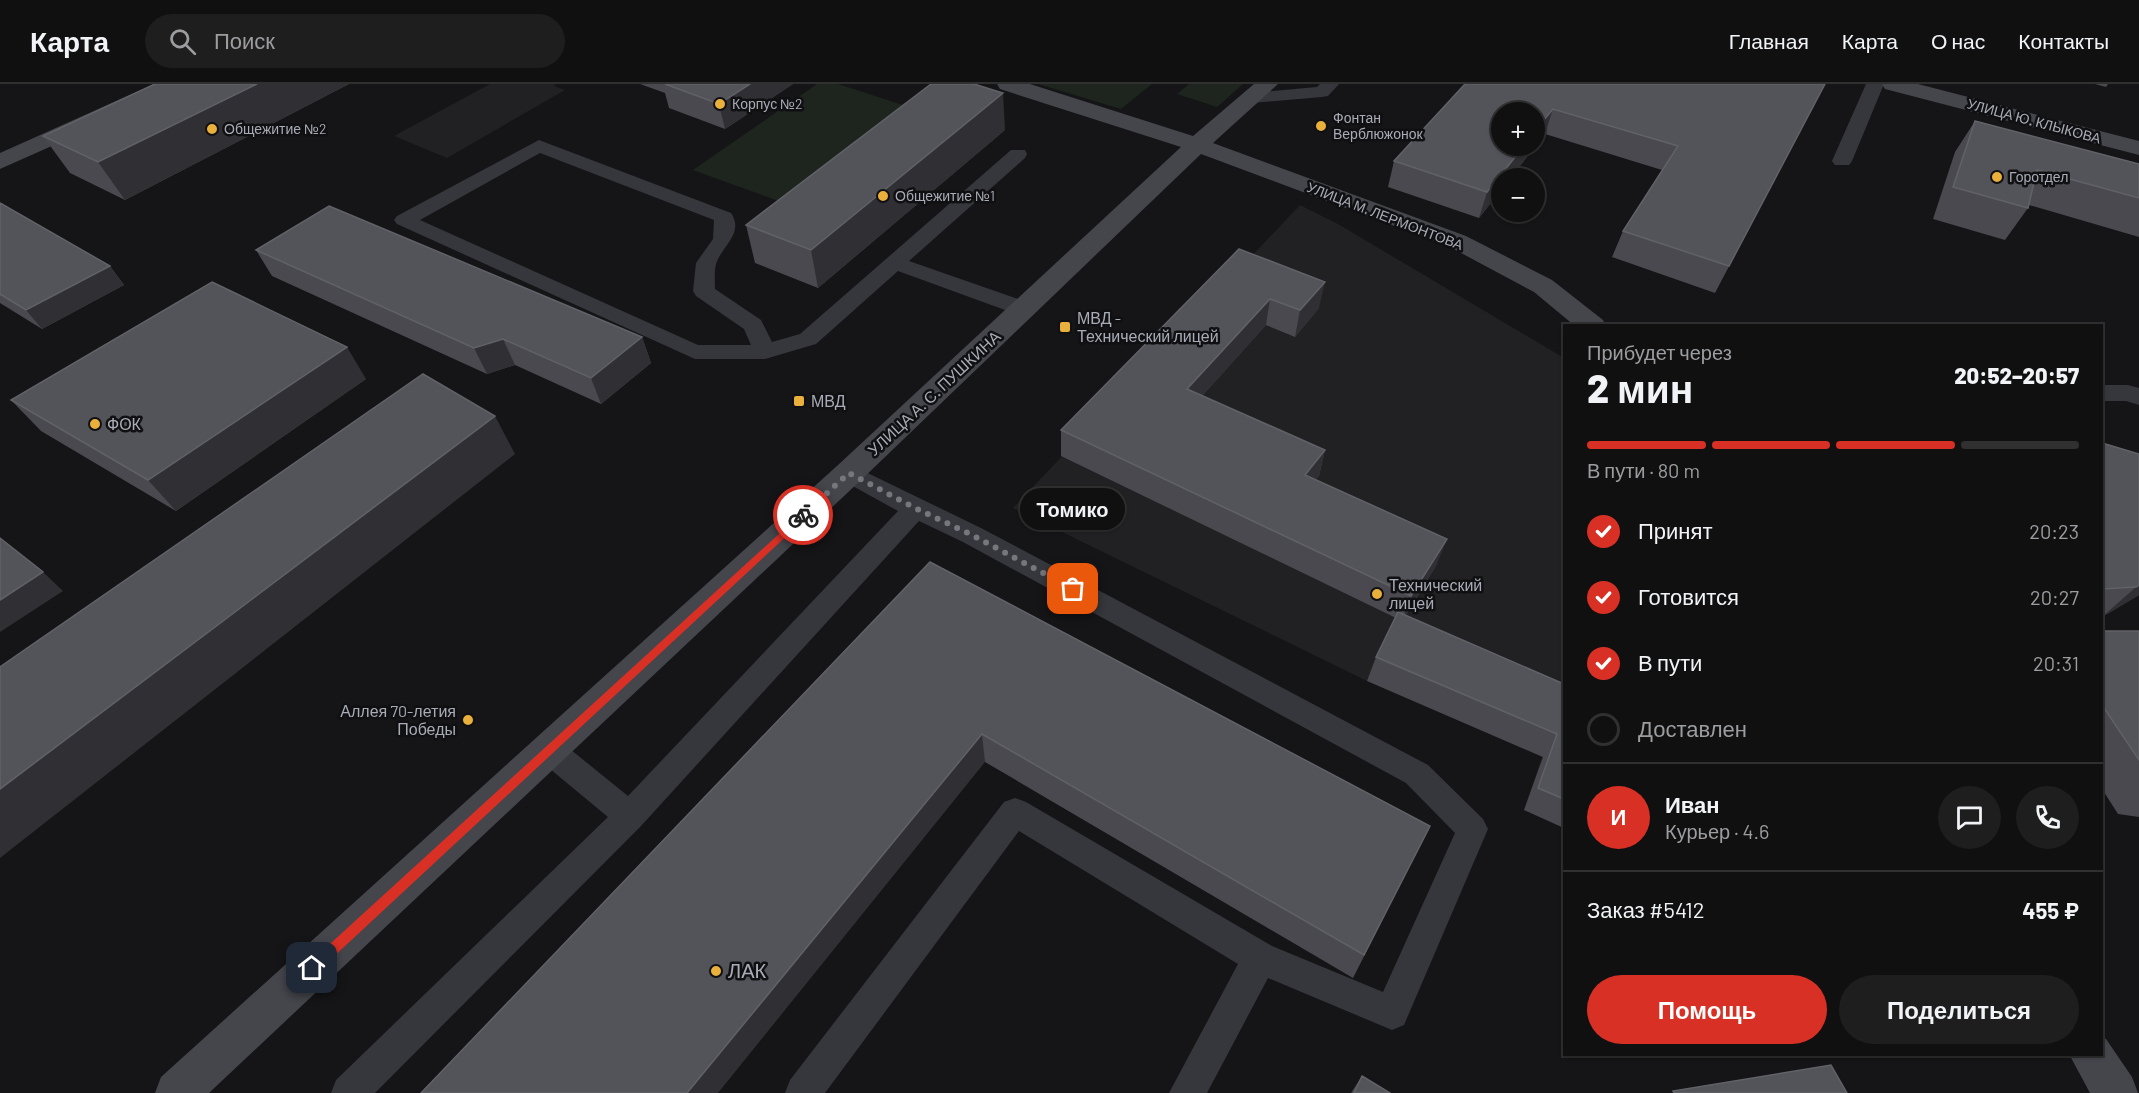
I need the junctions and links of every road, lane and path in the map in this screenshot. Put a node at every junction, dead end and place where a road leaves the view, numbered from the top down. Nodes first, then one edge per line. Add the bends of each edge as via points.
1 (172, 84) edge
2 (1008, 84) edge
3 (1330, 84) edge
4 (1875, 84) edge
5 (1893, 84) edge
6 (1259, 91) edge
7 (1197, 145) junction
8 (2139, 148) edge
9 (1018, 154) dead end
10 (0, 162) edge
11 (1842, 162) dead end
12 (894, 263) junction
13 (1024, 309) junction
14 (1590, 324) edge
15 (765, 352) junction
16 (2103, 393) edge
17 (2139, 397) edge
18 (849, 473) junction
19 (915, 508) junction
20 (549, 750) junction
21 (630, 816) junction
22 (1260, 958) junction
23 (2092, 1056) edge
24 (177, 1093) edge
25 (349, 1093) edge
26 (803, 1093) edge
27 (1187, 1093) edge
28 (2116, 1093) edge

1 - 10 main road
2 - 7 main road, УЛИЦА М. ЛЕРМОНТОВА
3 - 6 lane via 1322,92
4 - 11 lane
5 - 8 main road, УЛИЦА Ю. КЛЫКОВА
6 - 7 main road, УЛИЦА А. С. ПУШКИНА
7 - 13 main road, УЛИЦА А. С. ПУШКИНА
7 - 14 main road, УЛИЦА М. ЛЕРМОНТОВА via 1457,241 1542,286
9 - 12 lane
12 - 13 lane
12 - 15 lane via 808,339
13 - 18 main road, УЛИЦА А. С. ПУШКИНА
15 - 15 lane via 695,352 404,220 539,146 724,218 723,239 706,263 704,291 753,325
16 - 17 lane
18 - 19 lane
18 - 20 main road, УЛИЦА А. С. ПУШКИНА
19 - 21 lane
19 - 22 lane via 1417,774 1472,829 1392,1013
20 - 21 lane
20 - 24 main road, УЛИЦА А. С. ПУШКИНА
21 - 25 lane
22 - 26 lane via 1015,812
22 - 27 lane
23 - 28 main road

